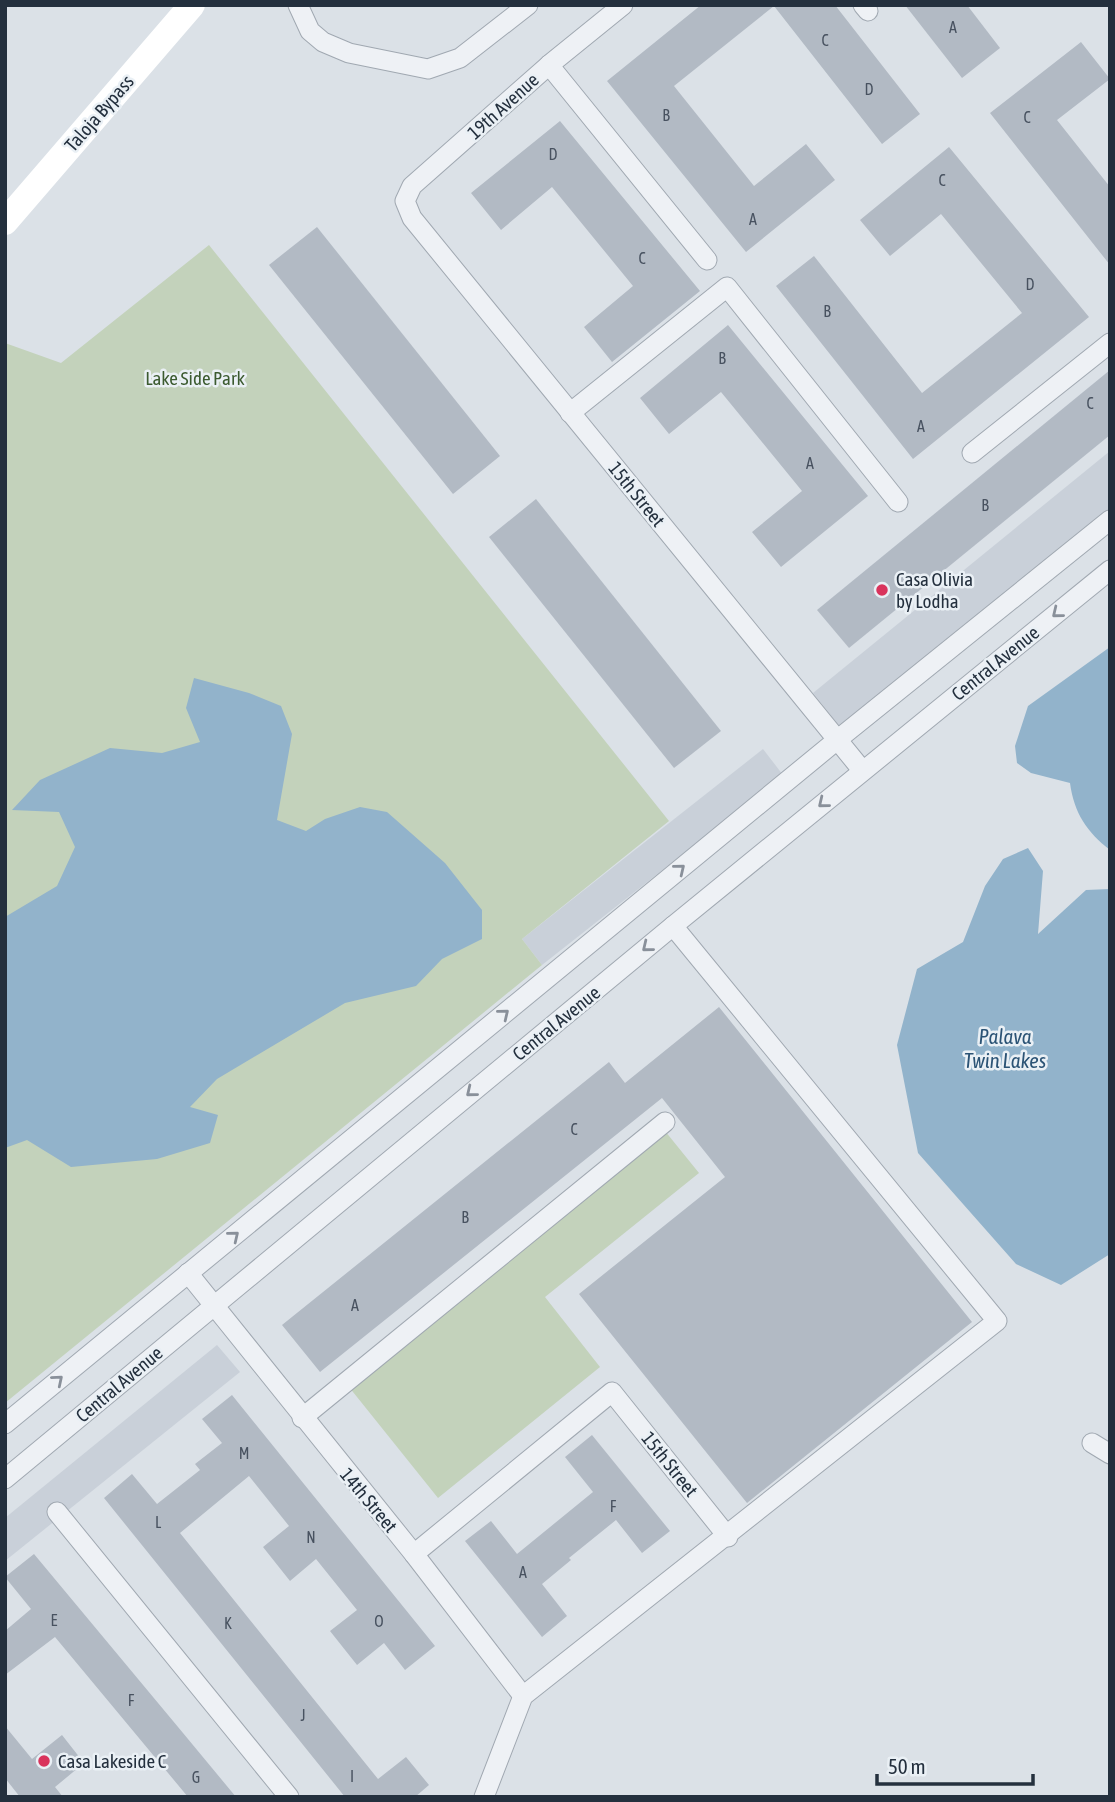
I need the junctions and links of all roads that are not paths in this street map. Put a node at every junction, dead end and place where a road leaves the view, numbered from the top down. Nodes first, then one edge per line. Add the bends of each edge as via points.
1 (192, 5) edge
2 (298, 5) edge
3 (528, 5) edge
4 (623, 5) edge
5 (549, 65) junction
6 (412, 218) joint
7 (5, 222) edge
8 (707, 260) dead end
9 (1110, 343) edge
10 (570, 413) junction
11 (972, 453) dead end
12 (898, 502) dead end
13 (1110, 520) edge
14 (1110, 570) edge
15 (837, 740) junction
16 (862, 771) junction
17 (673, 926) junction
18 (665, 1122) dead end
19 (188, 1273) junction
20 (212, 1306) junction
21 (302, 1418) junction
22 (5, 1424) edge
23 (1092, 1443) dead end
24 (1110, 1454) edge
25 (5, 1479) edge
26 (57, 1512) dead end
27 (728, 1537) junction
28 (414, 1554) junction
29 (523, 1696) junction
30 (289, 1797) edge
31 (484, 1797) edge

1 - 7 main road, Taloja Bypass
2 - 3 street via 310,31 323,43 428,69 460,58
4 - 5 street, 19th Avenue
5 - 6 street, 19th Avenue via 412,186 405,201
5 - 8 street
6 - 10 street, 15th Street
9 - 11 street
10 - 12 street via 727,287
10 - 15 street, 15th Street
13 - 15 street, Central Avenue
14 -> 16 street, Central Avenue
15 - 16 street, 15th Street
19 -> 15 street, Central Avenue
16 -> 17 street, Central Avenue
17 -> 20 street, Central Avenue
17 - 27 street via 997,1321
18 - 21 street
19 - 20 street, 14th Street
22 -> 19 street, Central Avenue
20 - 21 street, 14th Street
20 - 25 street, Central Avenue
21 - 28 street, 14th Street
23 - 24 street
26 - 30 street
27 - 28 street, 15th Street via 612,1392
27 - 29 street
28 - 29 street, 14th Street
29 - 31 street

